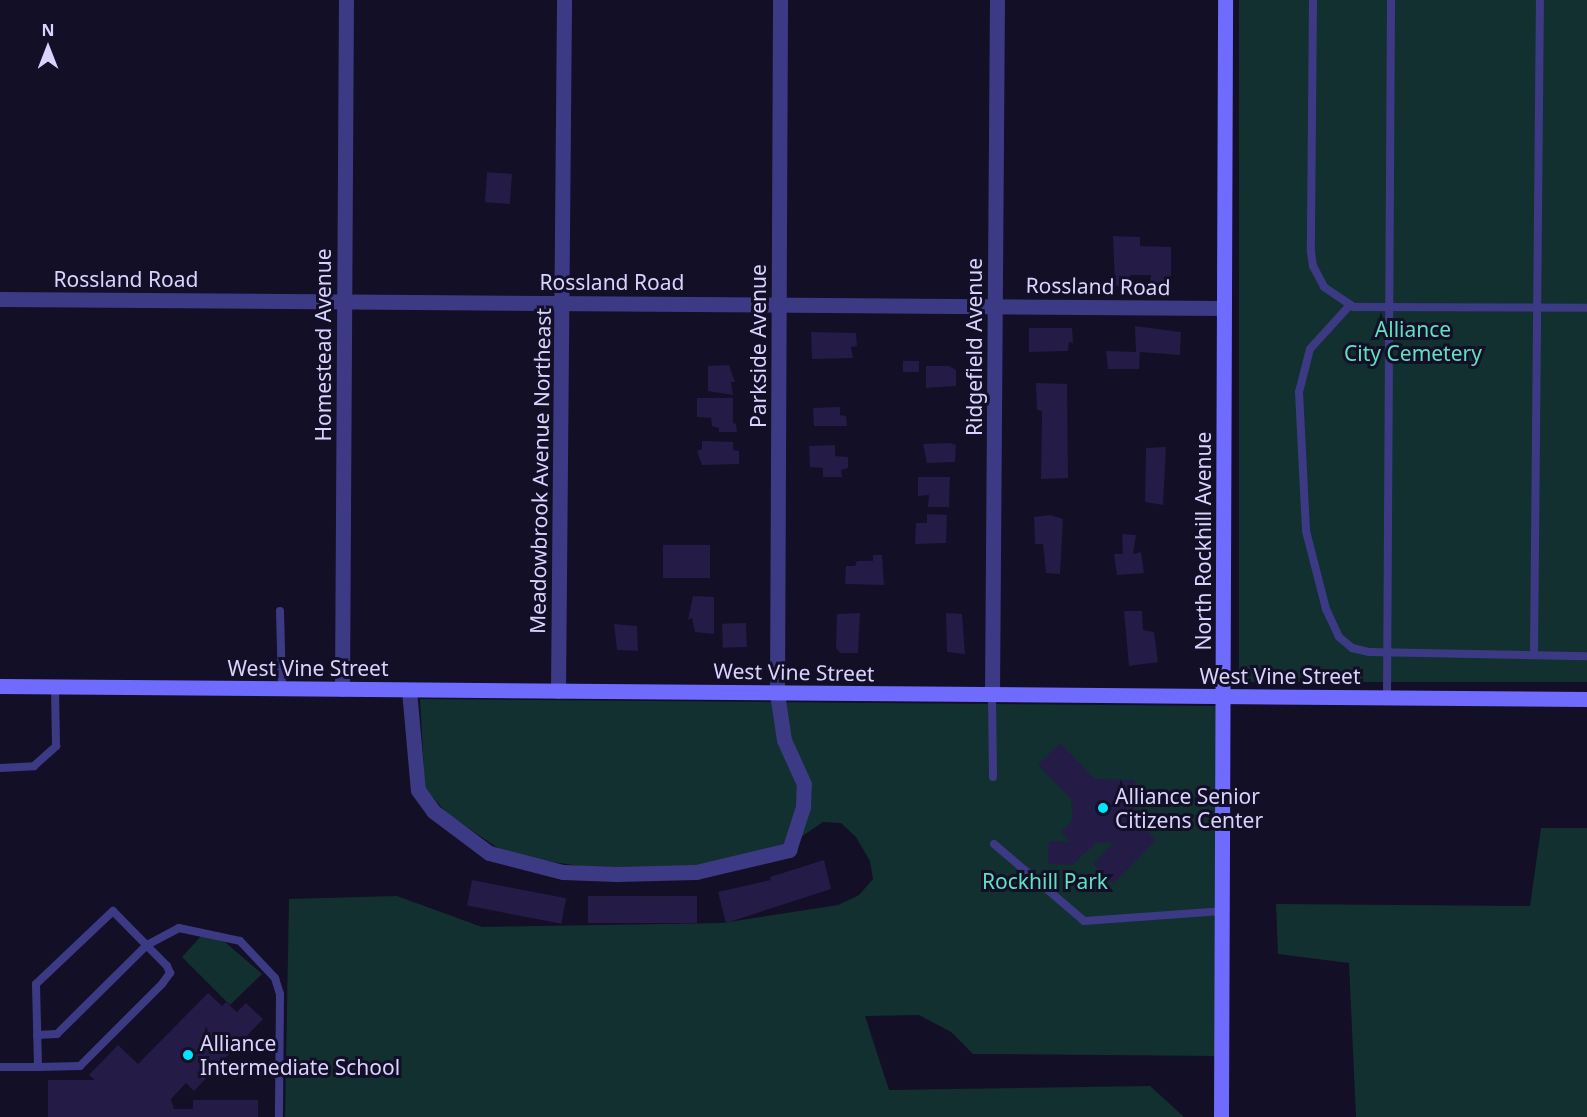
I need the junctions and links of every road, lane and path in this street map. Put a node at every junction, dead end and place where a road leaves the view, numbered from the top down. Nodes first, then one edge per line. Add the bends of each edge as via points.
1 (346, 0) edge
2 (564, 0) edge
3 (780, 0) edge
4 (997, 0) edge
5 (1225, 0) edge
6 (1313, 0) edge
7 (1391, 0) edge
8 (1540, 0) edge
9 (0, 299) edge
10 (345, 302) junction
11 (562, 302) junction
12 (779, 304) junction
13 (1350, 305) junction
14 (995, 306) junction
15 (1224, 308) junction
16 (1390, 308) junction
17 (1587, 308) edge
18 (1537, 309) junction
19 (280, 611) dead end
20 (1386, 653) junction
21 (1534, 655) junction
22 (1587, 656) edge
23 (0, 686) edge
24 (55, 687) junction
25 (282, 689) junction
26 (342, 689) junction
27 (410, 690) junction
28 (558, 691) junction
29 (777, 693) junction
30 (992, 695) junction
31 (1224, 697) junction
32 (1387, 698) junction
33 (1587, 699) edge
34 (0, 768) edge
35 (993, 777) dead end
36 (994, 844) dead end
37 (1222, 911) junction
38 (147, 945) junction
39 (37, 1035) junction
40 (0, 1067) edge
41 (38, 1067) junction
42 (279, 1117) edge
43 (1221, 1117) edge

1 - 10 street, Homestead Avenue
2 - 11 street, Meadowbrook Avenue Northeast
3 - 12 street, Parkside Avenue
4 - 14 street, Ridgefield Avenue
5 - 15 street, North Rockhill Avenue
6 - 13 lane via 1312,266 1324,287
7 - 16 lane
8 - 18 lane
9 - 10 street, Rossland Road
10 - 11 street, Rossland Road
10 - 26 street, Homestead Avenue
11 - 12 street, Rossland Road
11 - 28 street, Meadowbrook Avenue Northeast
12 - 14 street, Rossland Road
12 - 29 street, Parkside Avenue
13 - 16 lane
13 - 20 lane via 1317,338 1301,377 1304,517 1334,629 1352,648
14 - 15 street, Rossland Road
14 - 30 street, Ridgefield Avenue
15 - 31 street, North Rockhill Avenue
16 - 18 lane
16 - 20 lane
17 - 18 lane
18 - 21 lane
19 - 25 lane
20 - 21 lane
20 - 32 lane
21 - 22 lane
23 - 24 street, West Vine Street
24 - 25 street, West Vine Street
24 - 34 lane via 56,746 34,766
25 - 26 street, West Vine Street
26 - 27 street, West Vine Street
27 - 28 street, West Vine Street
27 - 29 street, Parkside Avenue via 415,777 423,800 433,811 489,853 585,874 696,872 789,850 803,807 804,784 784,740
28 - 29 street, West Vine Street
29 - 30 street, West Vine Street
30 - 31 street, West Vine Street
30 - 35 lane
31 - 32 street, West Vine Street
31 - 37 street, North Rockhill Avenue
32 - 33 street, West Vine Street
36 - 37 lane via 1084,921
37 - 43 street, North Rockhill Avenue
38 - 39 lane via 57,1034
38 - 39 lane via 113,911 36,984
38 - 41 lane via 167,966 170,974 162,984 80,1066
38 - 42 lane via 179,928 240,941 275,978 280,994
39 - 41 lane
40 - 41 lane

